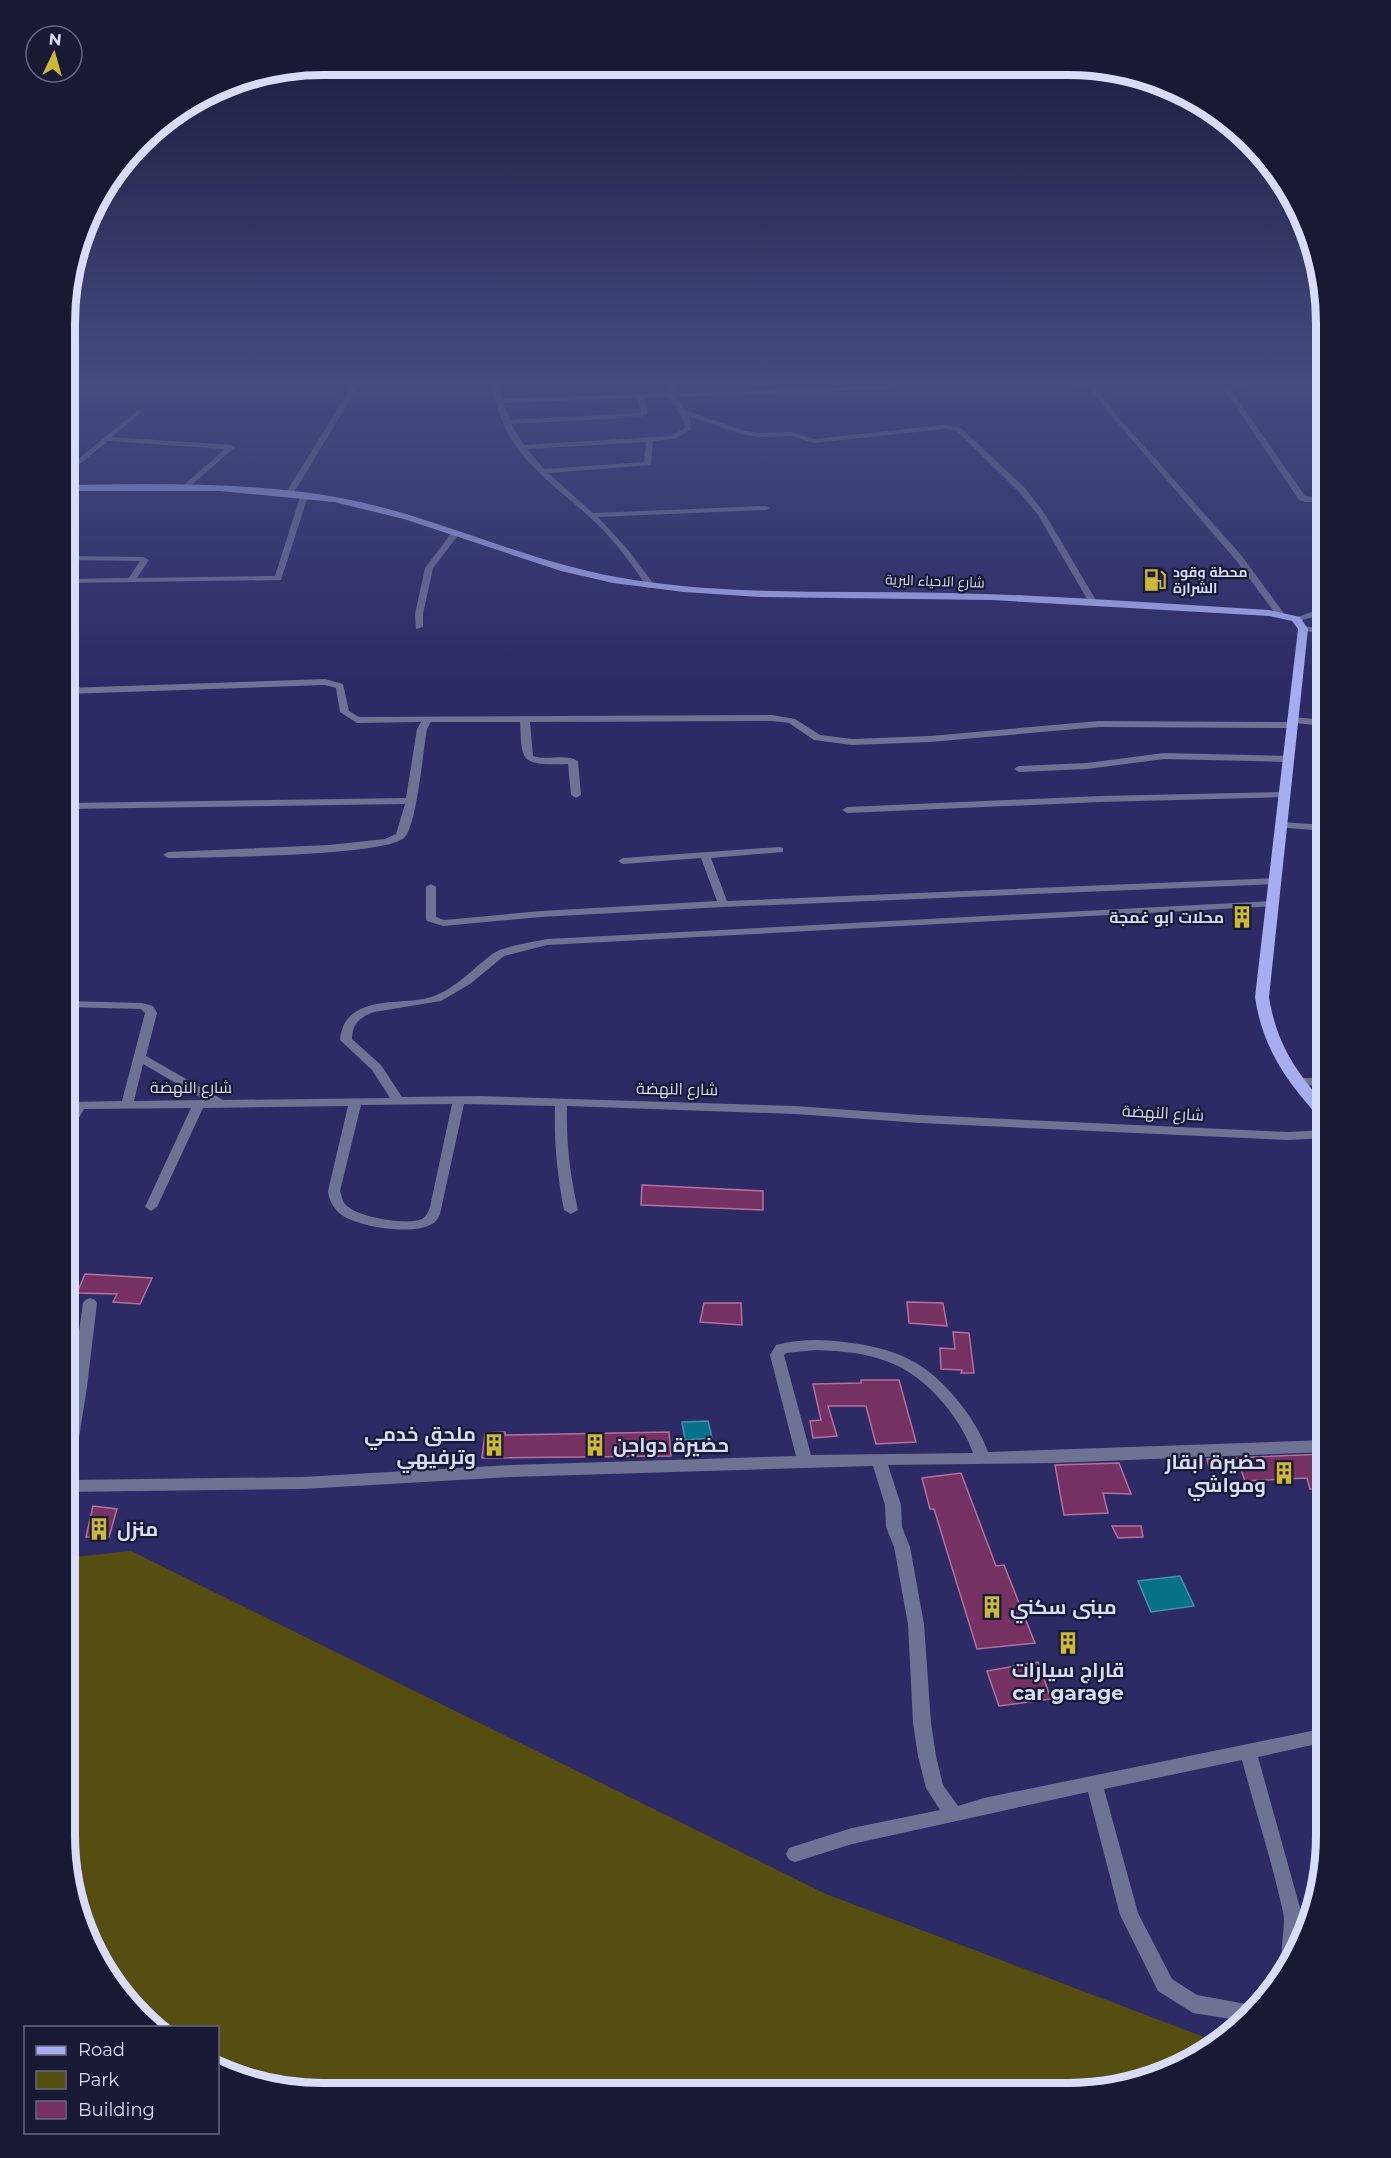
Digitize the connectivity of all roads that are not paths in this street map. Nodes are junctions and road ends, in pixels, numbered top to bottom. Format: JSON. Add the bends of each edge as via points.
{"nodes":[{"id":1,"x":194,"y":481,"type":"edge"},
{"id":2,"x":297,"y":481,"type":"edge"},
{"id":3,"x":550,"y":481,"type":"edge"},
{"id":4,"x":1010,"y":481,"type":"edge"},
{"id":5,"x":1171,"y":481,"type":"edge"},
{"id":6,"x":1290,"y":481,"type":"edge"},
{"id":7,"x":187,"y":487,"type":"junction"},
{"id":8,"x":75,"y":488,"type":"edge"},
{"id":9,"x":289,"y":494,"type":"junction"},
{"id":10,"x":303,"y":496,"type":"junction"},
{"id":11,"x":1316,"y":501,"type":"edge"},
{"id":12,"x":766,"y":508,"type":"dead end"},
{"id":13,"x":590,"y":515,"type":"junction"},
{"id":14,"x":456,"y":533,"type":"junction"},
{"id":15,"x":75,"y":558,"type":"edge"},
{"id":16,"x":75,"y":580,"type":"edge"},
{"id":17,"x":131,"y":580,"type":"junction"},
{"id":18,"x":651,"y":586,"type":"junction"},
{"id":19,"x":1093,"y":602,"type":"junction"},
{"id":20,"x":1316,"y":613,"type":"edge"},
{"id":21,"x":1280,"y":614,"type":"junction"},
{"id":22,"x":1296,"y":619,"type":"junction"},
{"id":23,"x":419,"y":627,"type":"dead end"},
{"id":24,"x":1303,"y":629,"type":"junction"},
{"id":25,"x":1316,"y":630,"type":"edge"},
{"id":26,"x":75,"y":691,"type":"edge"},
{"id":27,"x":427,"y":721,"type":"junction"},
{"id":28,"x":525,"y":721,"type":"junction"},
{"id":29,"x":1292,"y":723,"type":"junction"},
{"id":30,"x":1316,"y":723,"type":"edge"},
{"id":31,"x":1288,"y":759,"type":"junction"},
{"id":32,"x":1019,"y":769,"type":"dead end"},
{"id":33,"x":576,"y":795,"type":"dead end"},
{"id":34,"x":1283,"y":795,"type":"junction"},
{"id":35,"x":411,"y":801,"type":"junction"},
{"id":36,"x":75,"y":806,"type":"edge"},
{"id":37,"x":847,"y":810,"type":"dead end"},
{"id":38,"x":1280,"y":825,"type":"junction"},
{"id":39,"x":1316,"y":827,"type":"edge"},
{"id":40,"x":779,"y":850,"type":"dead end"},
{"id":41,"x":168,"y":855,"type":"dead end"},
{"id":42,"x":705,"y":855,"type":"junction"},
{"id":43,"x":623,"y":861,"type":"dead end"},
{"id":44,"x":1275,"y":881,"type":"junction"},
{"id":45,"x":431,"y":887,"type":"dead end"},
{"id":46,"x":723,"y":904,"type":"junction"},
{"id":47,"x":1273,"y":904,"type":"junction"},
{"id":48,"x":75,"y":1004,"type":"edge"},
{"id":49,"x":140,"y":1057,"type":"junction"},
{"id":50,"x":1297,"y":1082,"type":"junction"},
{"id":51,"x":1316,"y":1082,"type":"edge"},
{"id":52,"x":459,"y":1101,"type":"junction"},
{"id":53,"x":398,"y":1102,"type":"junction"},
{"id":54,"x":561,"y":1102,"type":"junction"},
{"id":55,"x":355,"y":1103,"type":"junction"},
{"id":56,"x":1316,"y":1103,"type":"edge"},
{"id":57,"x":127,"y":1104,"type":"junction"},
{"id":58,"x":199,"y":1104,"type":"junction"},
{"id":59,"x":220,"y":1104,"type":"junction"},
{"id":60,"x":75,"y":1106,"type":"edge"},
{"id":61,"x":80,"y":1106,"type":"junction"},
{"id":62,"x":75,"y":1115,"type":"edge"},
{"id":63,"x":1316,"y":1135,"type":"edge"},
{"id":64,"x":151,"y":1207,"type":"dead end"},
{"id":65,"x":571,"y":1210,"type":"dead end"},
{"id":66,"x":90,"y":1303,"type":"dead end"},
{"id":67,"x":75,"y":1417,"type":"edge"},
{"id":68,"x":1316,"y":1446,"type":"edge"},
{"id":69,"x":983,"y":1459,"type":"junction"},
{"id":70,"x":805,"y":1461,"type":"junction"},
{"id":71,"x":879,"y":1461,"type":"junction"},
{"id":72,"x":75,"y":1486,"type":"edge"},
{"id":73,"x":1316,"y":1737,"type":"edge"},
{"id":74,"x":1248,"y":1751,"type":"junction"},
{"id":75,"x":1094,"y":1784,"type":"junction"},
{"id":76,"x":954,"y":1815,"type":"junction"},
{"id":77,"x":795,"y":1854,"type":"dead end"},
{"id":78,"x":1290,"y":1944,"type":"edge"},
{"id":79,"x":1241,"y":2012,"type":"edge"}],
"edges":[{"from":1,"to":7,"type":"street"},
{"from":2,"to":9,"type":"street"},
{"from":3,"to":13,"type":"street"},
{"from":4,"to":19,"type":"street","via":[[1041,514]]},
{"from":5,"to":21,"type":"street","via":[[1238,556]]},
{"from":6,"to":11,"type":"street","via":[[1302,498]]},
{"from":7,"to":8,"type":"main road","name":"شارع الاحياء البرية"},
{"from":7,"to":9,"type":"main road","name":"شارع الاحياء البرية"},
{"from":9,"to":10,"type":"main road","name":"شارع الاحياء البرية"},
{"from":10,"to":14,"type":"main road","name":"شارع الاحياء البرية","via":[[366,506]]},
{"from":10,"to":17,"type":"street","via":[[278,578]]},
{"from":12,"to":13,"type":"street"},
{"from":13,"to":18,"type":"street","via":[[627,552]]},
{"from":14,"to":18,"type":"main road","name":"شارع الاحياء البرية","via":[[565,570]]},
{"from":14,"to":23,"type":"street","via":[[429,568]]},
{"from":15,"to":17,"type":"street","via":[[143,558]]},
{"from":16,"to":17,"type":"street"},
{"from":18,"to":19,"type":"main road","name":"شارع الاحياء البرية"},
{"from":19,"to":21,"type":"main road","name":"شارع الاحياء البرية"},
{"from":20,"to":22,"type":"street"},
{"from":21,"to":22,"type":"main road","name":"شارع الاحياء البرية"},
{"from":22,"to":24,"type":"main road"},
{"from":24,"to":25,"type":"street"},
{"from":24,"to":29,"type":"main road"},
{"from":26,"to":27,"type":"street","via":[[326,682],[342,689],[345,712],[351,718]]},
{"from":27,"to":28,"type":"street"},
{"from":27,"to":35,"type":"street","via":[[419,743]]},
{"from":28,"to":29,"type":"street","via":[[772,718],[792,721],[817,738],[852,742],[1100,724]]},
{"from":28,"to":33,"type":"street","via":[[530,758],[573,761]]},
{"from":29,"to":30,"type":"street"},
{"from":29,"to":31,"type":"main road"},
{"from":31,"to":32,"type":"street","via":[[1164,756],[1088,766]]},
{"from":31,"to":34,"type":"main road"},
{"from":34,"to":37,"type":"street"},
{"from":34,"to":38,"type":"main road"},
{"from":35,"to":36,"type":"street"},
{"from":35,"to":41,"type":"street","via":[[401,835],[388,842],[321,849]]},
{"from":38,"to":39,"type":"street"},
{"from":38,"to":44,"type":"main road"},
{"from":40,"to":42,"type":"street"},
{"from":42,"to":43,"type":"street"},
{"from":42,"to":46,"type":"street"},
{"from":44,"to":46,"type":"street"},
{"from":44,"to":47,"type":"main road"},
{"from":45,"to":46,"type":"street","via":[[432,919],[443,923]]},
{"from":47,"to":50,"type":"main road","via":[[1264,1012],[1271,1041]]},
{"from":47,"to":53,"type":"street","via":[[536,945],[500,954],[466,982],[437,999],[372,1009],[350,1022],[346,1040],[370,1057]]},
{"from":48,"to":49,"type":"street","via":[[150,1008]]},
{"from":49,"to":57,"type":"street"},
{"from":49,"to":59,"type":"street"},
{"from":50,"to":51,"type":"street"},
{"from":50,"to":56,"type":"main road"},
{"from":52,"to":53,"type":"street","name":"شارع النهضة"},
{"from":52,"to":54,"type":"street","name":"شارع النهضة"},
{"from":52,"to":55,"type":"street","via":[[436,1207],[424,1224],[364,1219],[346,1213],[336,1202],[334,1191]]},
{"from":53,"to":55,"type":"street","name":"شارع النهضة"},
{"from":54,"to":63,"type":"street","name":"شارع النهضة"},
{"from":54,"to":65,"type":"street","via":[[564,1179]]},
{"from":55,"to":59,"type":"street","name":"شارع النهضة"},
{"from":57,"to":58,"type":"street","name":"شارع النهضة"},
{"from":57,"to":61,"type":"street","name":"شارع النهضة"},
{"from":58,"to":59,"type":"street","name":"شارع النهضة"},
{"from":58,"to":64,"type":"street"},
{"from":60,"to":61,"type":"street","name":"شارع النهضة"},
{"from":61,"to":62,"type":"street"},
{"from":66,"to":67,"type":"street"},
{"from":68,"to":69,"type":"street"},
{"from":69,"to":70,"type":"street","via":[[974,1434],[929,1377],[918,1369],[844,1346],[791,1346],[781,1348],[777,1355]]},
{"from":69,"to":71,"type":"street"},
{"from":70,"to":71,"type":"street"},
{"from":70,"to":72,"type":"street","via":[[303,1483]]},
{"from":71,"to":76,"type":"street","via":[[893,1505],[894,1527],[902,1547],[916,1624],[927,1756],[935,1788]]},
{"from":73,"to":74,"type":"street"},
{"from":74,"to":75,"type":"street"},
{"from":74,"to":78,"type":"street","via":[[1293,1915]]},
{"from":75,"to":76,"type":"street"},
{"from":75,"to":79,"type":"street","via":[[1129,1915],[1165,1984],[1193,2004]]},
{"from":76,"to":77,"type":"street","via":[[852,1836]]}]}
